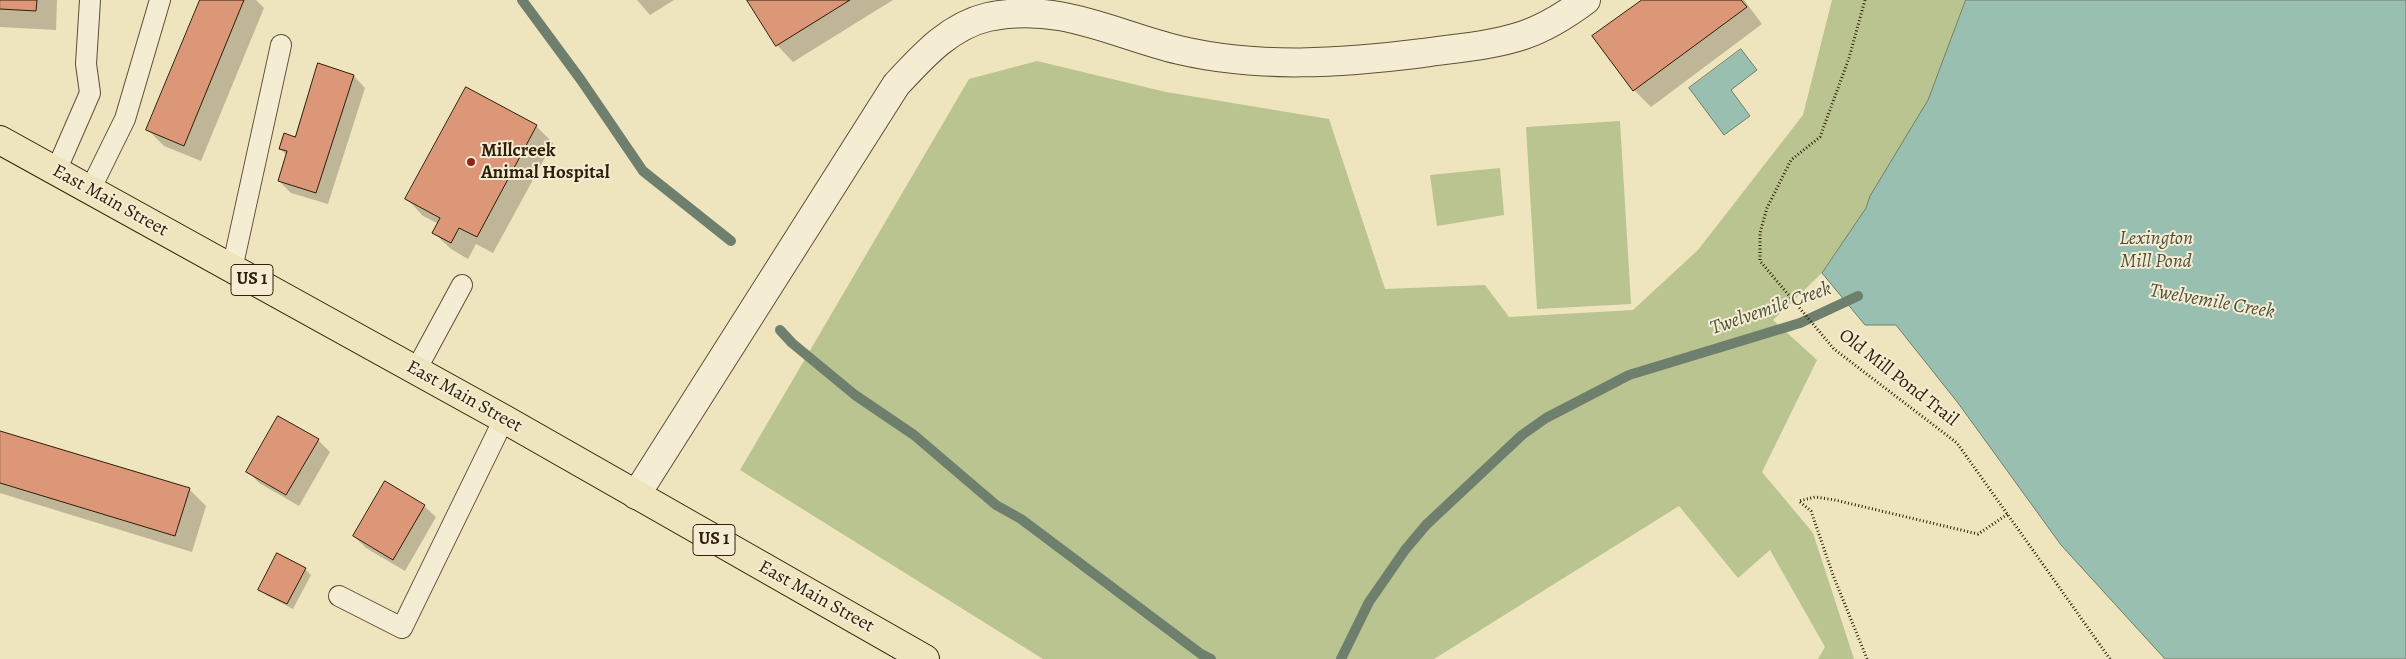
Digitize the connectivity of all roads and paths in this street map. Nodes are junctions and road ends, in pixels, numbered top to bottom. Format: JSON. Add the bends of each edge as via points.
{"nodes":[{"id":1,"x":90,"y":0,"type":"edge"},
{"id":2,"x":160,"y":0,"type":"edge"},
{"id":3,"x":1586,"y":0,"type":"edge"},
{"id":4,"x":1865,"y":0,"type":"edge"},
{"id":5,"x":281,"y":45,"type":"dead end"},
{"id":6,"x":0,"y":140,"type":"edge"},
{"id":7,"x":56,"y":171,"type":"junction"},
{"id":8,"x":90,"y":190,"type":"junction"},
{"id":9,"x":232,"y":269,"type":"junction"},
{"id":10,"x":462,"y":285,"type":"dead end"},
{"id":11,"x":416,"y":370,"type":"junction"},
{"id":12,"x":504,"y":419,"type":"junction"},
{"id":13,"x":636,"y":495,"type":"junction"},
{"id":14,"x":2008,"y":514,"type":"junction"},
{"id":15,"x":339,"y":596,"type":"dead end"},
{"id":16,"x":925,"y":659,"type":"edge"},
{"id":17,"x":1867,"y":659,"type":"edge"},
{"id":18,"x":2110,"y":659,"type":"edge"}],
"edges":[{"from":1,"to":7,"type":"lane","via":[[86,64],[90,93]]},
{"from":2,"to":8,"type":"lane","via":[[125,119]]},
{"from":3,"to":13,"type":"street","via":[[1562,18],[1487,45],[1351,62],[1309,63],[1214,57],[1178,50],[1067,16],[1028,13],[988,18],[953,32],[926,53],[896,85]]},
{"from":4,"to":14,"type":"path","name":"Old Mill Pond Trail","via":[[1849,58],[1820,137],[1791,160],[1767,208],[1760,232],[1760,261],[1834,349],[1957,443]]},
{"from":5,"to":9,"type":"lane"},
{"from":6,"to":7,"type":"main road","name":"East Main Street","number":"US 1"},
{"from":7,"to":8,"type":"main road","name":"East Main Street","number":"US 1"},
{"from":8,"to":9,"type":"main road","name":"East Main Street","number":"US 1"},
{"from":9,"to":11,"type":"main road","name":"East Main Street","number":"US 1"},
{"from":10,"to":11,"type":"lane"},
{"from":11,"to":12,"type":"main road","name":"East Main Street","number":"US 1"},
{"from":12,"to":13,"type":"main road","name":"East Main Street","number":"US 1"},
{"from":12,"to":15,"type":"lane","via":[[402,628]]},
{"from":13,"to":16,"type":"main road","name":"East Main Street","number":"US 1"},
{"from":14,"to":17,"type":"path","via":[[1978,534],[1835,500],[1815,497],[1799,501],[1811,511]]},
{"from":14,"to":18,"type":"path","name":"Old Mill Pond Trail"}]}
